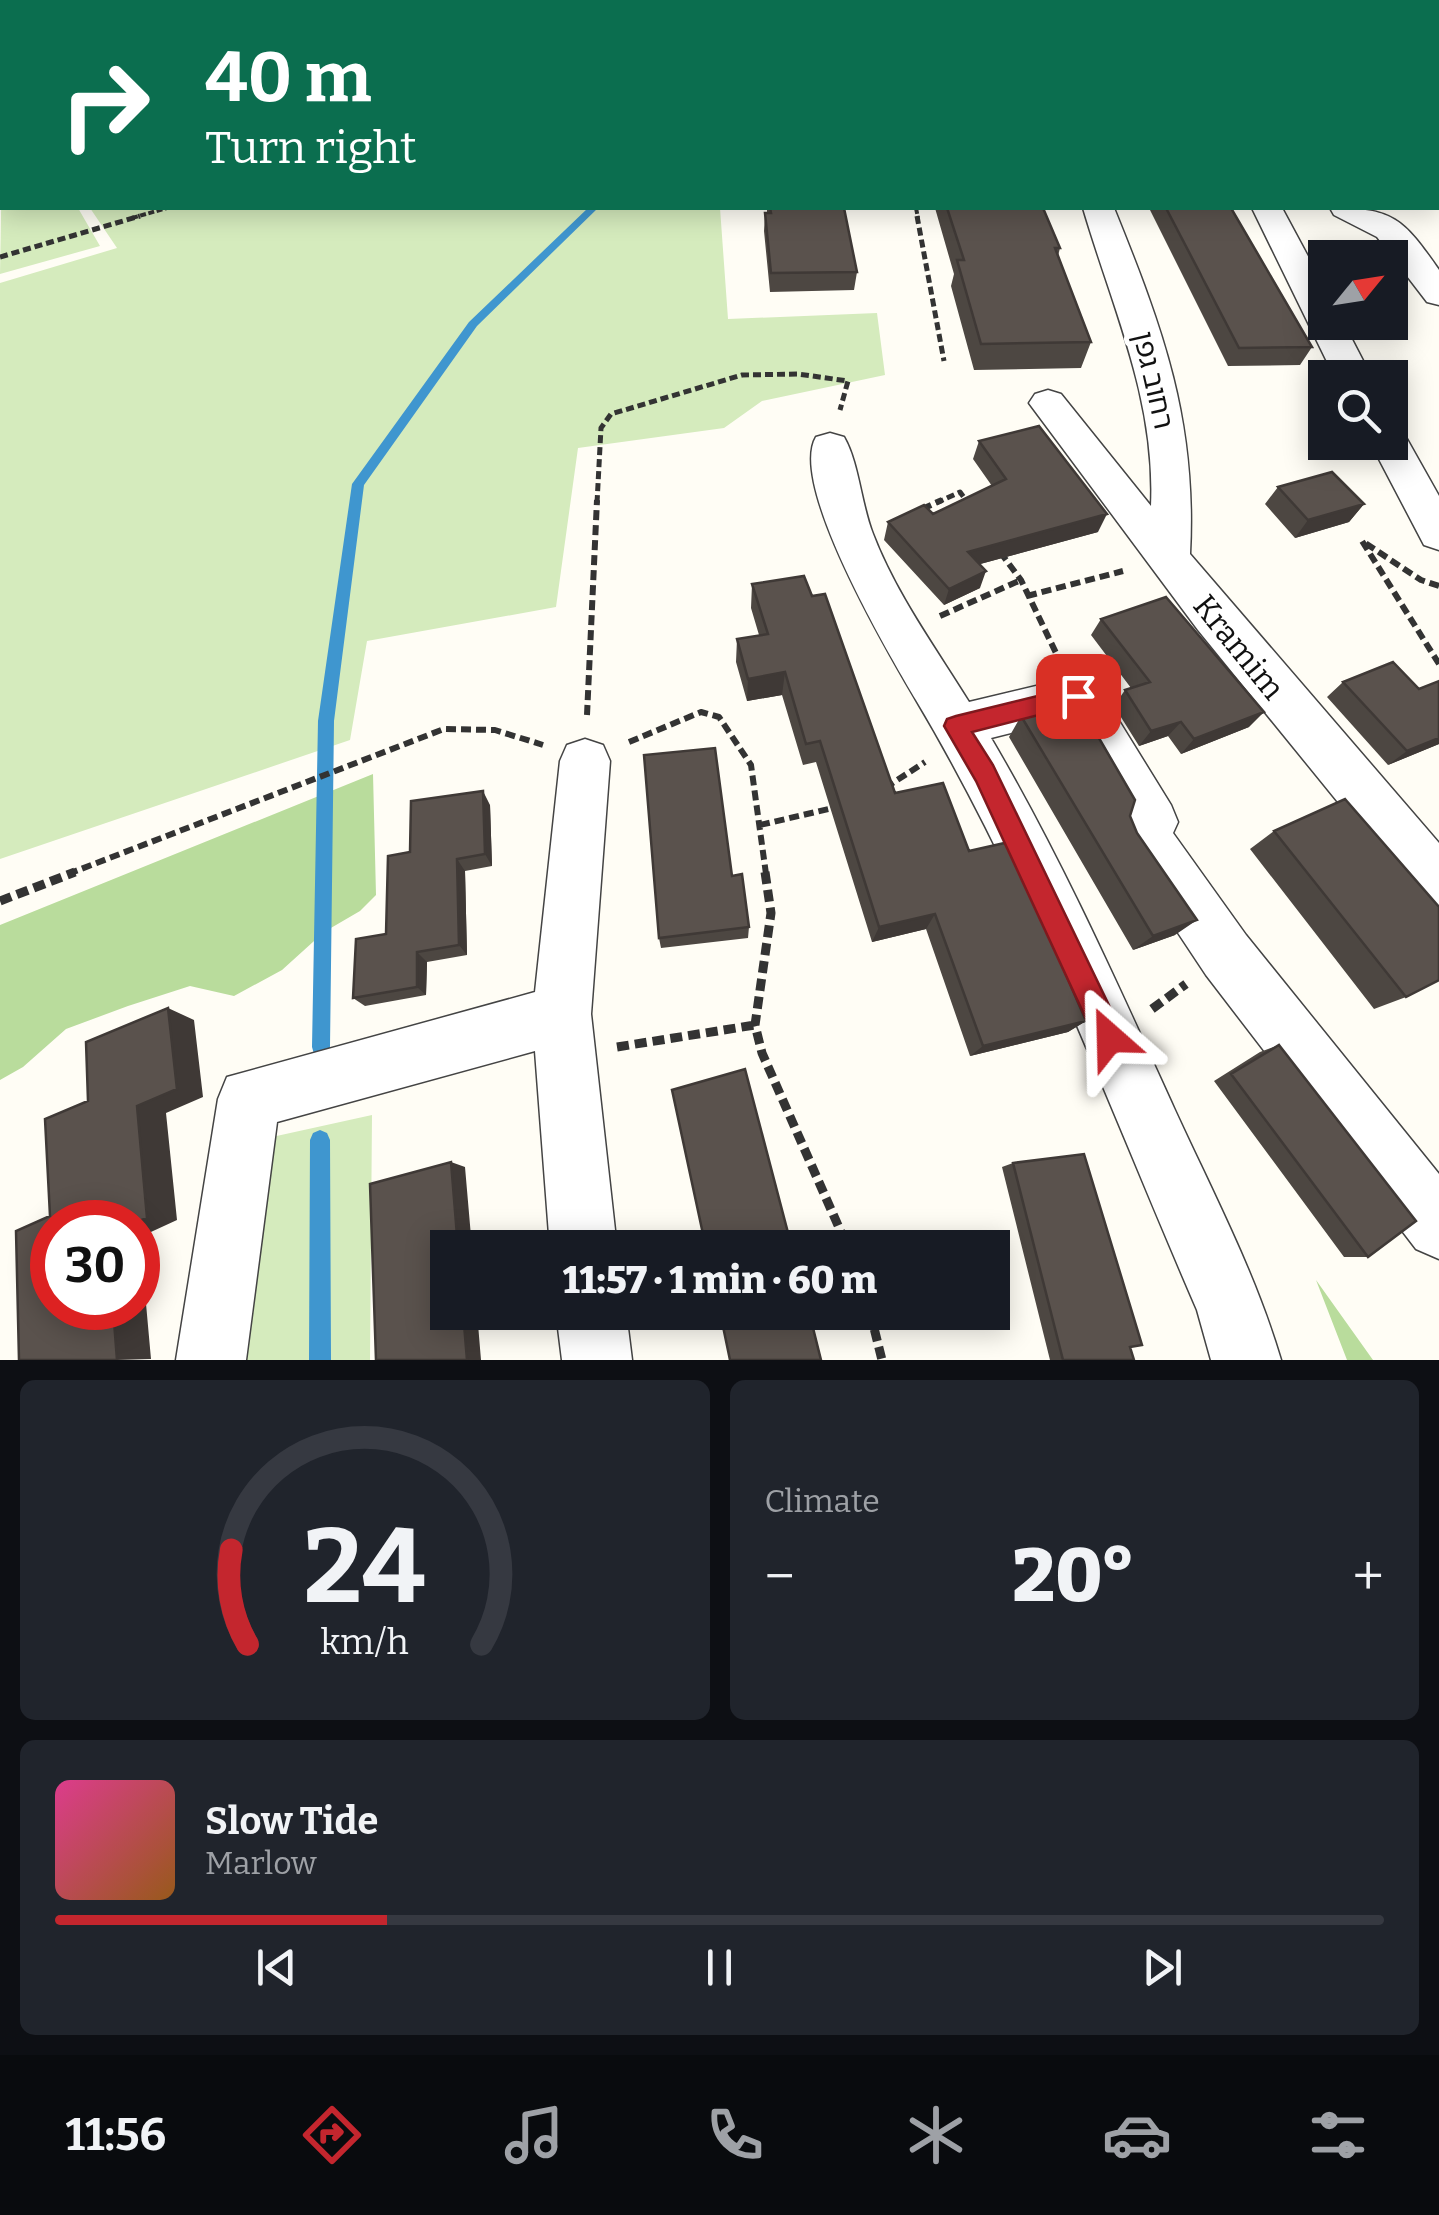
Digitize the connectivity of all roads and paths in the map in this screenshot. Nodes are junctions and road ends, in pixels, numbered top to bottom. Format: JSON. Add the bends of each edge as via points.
{"nodes":[{"id":1,"x":160,"y":210,"type":"edge"},
{"id":2,"x":916,"y":210,"type":"edge"},
{"id":3,"x":1099,"y":210,"type":"edge"},
{"id":4,"x":1269,"y":210,"type":"edge"},
{"id":5,"x":1351,"y":210,"type":"edge"},
{"id":6,"x":0,"y":257,"type":"edge"},
{"id":7,"x":1439,"y":295,"type":"edge"},
{"id":8,"x":1344,"y":360,"type":"edge"},
{"id":9,"x":944,"y":361,"type":"dead end"},
{"id":10,"x":1048,"y":403,"type":"dead end"},
{"id":11,"x":830,"y":446,"type":"joint"},
{"id":12,"x":1399,"y":460,"type":"edge"},
{"id":13,"x":971,"y":508,"type":"edge"},
{"id":14,"x":1439,"y":534,"type":"edge"},
{"id":15,"x":854,"y":540,"type":"junction"},
{"id":16,"x":992,"y":540,"type":"edge"},
{"id":17,"x":1168,"y":559,"type":"junction"},
{"id":18,"x":1021,"y":580,"type":"junction"},
{"id":19,"x":1439,"y":586,"type":"edge"},
{"id":20,"x":1027,"y":596,"type":"junction"},
{"id":21,"x":902,"y":632,"type":"junction"},
{"id":22,"x":1439,"y":664,"type":"edge"},
{"id":23,"x":1078,"y":696,"type":"junction"},
{"id":24,"x":962,"y":736,"type":"junction"},
{"id":25,"x":585,"y":761,"type":"junction"},
{"id":26,"x":880,"y":791,"type":"edge"},
{"id":27,"x":848,"y":804,"type":"edge"},
{"id":28,"x":760,"y":825,"type":"junction"},
{"id":29,"x":1439,"y":884,"type":"edge"},
{"id":30,"x":0,"y":902,"type":"edge"},
{"id":31,"x":1226,"y":955,"type":"junction"},
{"id":32,"x":754,"y":1025,"type":"junction"},
{"id":33,"x":564,"y":1034,"type":"junction"},
{"id":34,"x":1110,"y":1038,"type":"junction"},
{"id":35,"x":1439,"y":1226,"type":"edge"},
{"id":36,"x":582,"y":1230,"type":"edge"},
{"id":37,"x":840,"y":1230,"type":"edge"},
{"id":38,"x":593,"y":1330,"type":"edge"},
{"id":39,"x":874,"y":1330,"type":"edge"},
{"id":40,"x":211,"y":1360,"type":"edge"},
{"id":41,"x":596,"y":1360,"type":"edge"},
{"id":42,"x":882,"y":1360,"type":"edge"},
{"id":43,"x":1246,"y":1360,"type":"edge"}],
"edges":[{"from":1,"to":6,"type":"path"},
{"from":2,"to":9,"type":"path"},
{"from":3,"to":17,"type":"street","name":"רחוב גפן","via":[[1156,372],[1167,426]]},
{"from":4,"to":8,"type":"street"},
{"from":5,"to":7,"type":"street","via":[[1392,232]]},
{"from":10,"to":17,"type":"street","name":"Kramim"},
{"from":11,"to":15,"type":"street","via":[[834,485]]},
{"from":11,"to":25,"type":"path","via":[[848,382],[798,374],[742,376],[610,414],[601,428]]},
{"from":12,"to":14,"type":"street"},
{"from":13,"to":15,"type":"path","via":[[960,492]]},
{"from":15,"to":21,"type":"street"},
{"from":16,"to":18,"type":"path"},
{"from":17,"to":20,"type":"path"},
{"from":17,"to":29,"type":"street","name":"Kramim"},
{"from":18,"to":20,"type":"path"},
{"from":18,"to":21,"type":"path"},
{"from":19,"to":22,"type":"path","via":[[1362,541]]},
{"from":20,"to":23,"type":"path"},
{"from":21,"to":24,"type":"street"},
{"from":23,"to":24,"type":"street"},
{"from":23,"to":31,"type":"street","via":[[1152,822],[1142,833]]},
{"from":24,"to":26,"type":"path"},
{"from":24,"to":34,"type":"street"},
{"from":25,"to":28,"type":"path","via":[[701,712],[719,717],[751,765]]},
{"from":25,"to":30,"type":"path","via":[[500,729],[444,729]]},
{"from":25,"to":33,"type":"street"},
{"from":27,"to":28,"type":"path"},
{"from":28,"to":32,"type":"path","via":[[771,913]]},
{"from":31,"to":34,"type":"path"},
{"from":31,"to":35,"type":"street"},
{"from":32,"to":33,"type":"path"},
{"from":32,"to":37,"type":"path"},
{"from":33,"to":36,"type":"street"},
{"from":33,"to":40,"type":"street","via":[[249,1099]]},
{"from":34,"to":43,"type":"street","via":[[1230,1307]]},
{"from":38,"to":41,"type":"street"},
{"from":39,"to":42,"type":"path"}]}
